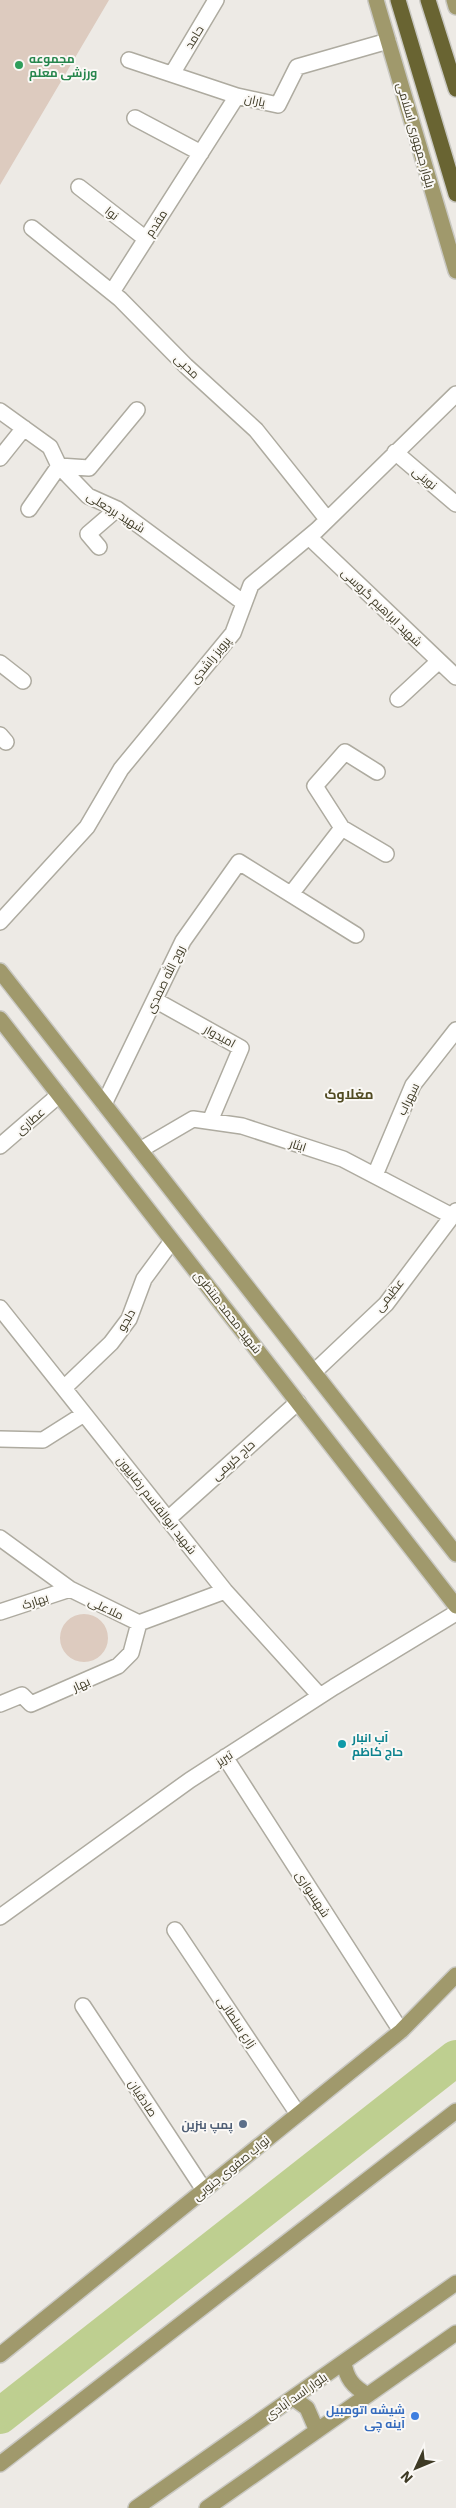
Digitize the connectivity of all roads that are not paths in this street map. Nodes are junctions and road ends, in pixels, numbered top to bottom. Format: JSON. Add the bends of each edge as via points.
{"nodes":[{"id":1,"x":216,"y":0,"type":"edge"},
{"id":2,"x":376,"y":0,"type":"edge"},
{"id":3,"x":398,"y":0,"type":"edge"},
{"id":4,"x":428,"y":0,"type":"edge"},
{"id":5,"x":454,"y":0,"type":"edge"},
{"id":6,"x":456,"y":7,"type":"edge"},
{"id":7,"x":388,"y":41,"type":"junction"},
{"id":8,"x":129,"y":60,"type":"dead end"},
{"id":9,"x":172,"y":74,"type":"junction"},
{"id":10,"x":456,"y":89,"type":"edge"},
{"id":11,"x":237,"y":96,"type":"junction"},
{"id":12,"x":134,"y":118,"type":"dead end"},
{"id":13,"x":200,"y":153,"type":"junction"},
{"id":14,"x":79,"y":187,"type":"dead end"},
{"id":15,"x":456,"y":194,"type":"edge"},
{"id":16,"x":32,"y":228,"type":"dead end"},
{"id":17,"x":146,"y":239,"type":"junction"},
{"id":18,"x":456,"y":271,"type":"edge"},
{"id":19,"x":112,"y":292,"type":"junction"},
{"id":20,"x":456,"y":394,"type":"edge"},
{"id":21,"x":137,"y":410,"type":"dead end"},
{"id":22,"x":0,"y":411,"type":"edge"},
{"id":23,"x":24,"y":428,"type":"junction"},
{"id":24,"x":395,"y":452,"type":"junction"},
{"id":25,"x":0,"y":458,"type":"edge"},
{"id":26,"x":59,"y":466,"type":"junction"},
{"id":27,"x":456,"y":504,"type":"edge"},
{"id":28,"x":29,"y":509,"type":"dead end"},
{"id":29,"x":116,"y":509,"type":"junction"},
{"id":30,"x":327,"y":520,"type":"junction"},
{"id":31,"x":309,"y":537,"type":"junction"},
{"id":32,"x":99,"y":547,"type":"dead end"},
{"id":33,"x":244,"y":603,"type":"junction"},
{"id":34,"x":439,"y":660,"type":"junction"},
{"id":35,"x":0,"y":662,"type":"edge"},
{"id":36,"x":456,"y":677,"type":"edge"},
{"id":37,"x":23,"y":681,"type":"dead end"},
{"id":38,"x":398,"y":699,"type":"dead end"},
{"id":39,"x":377,"y":772,"type":"dead end"},
{"id":40,"x":342,"y":828,"type":"junction"},
{"id":41,"x":386,"y":854,"type":"dead end"},
{"id":42,"x":291,"y":894,"type":"junction"},
{"id":43,"x":0,"y":922,"type":"edge"},
{"id":44,"x":356,"y":935,"type":"dead end"},
{"id":45,"x":0,"y":972,"type":"edge"},
{"id":46,"x":155,"y":1000,"type":"junction"},
{"id":47,"x":0,"y":1019,"type":"edge"},
{"id":48,"x":456,"y":1030,"type":"edge"},
{"id":49,"x":59,"y":1095,"type":"junction"},
{"id":50,"x":104,"y":1104,"type":"junction"},
{"id":51,"x":210,"y":1122,"type":"junction"},
{"id":52,"x":0,"y":1146,"type":"edge"},
{"id":53,"x":140,"y":1150,"type":"junction"},
{"id":54,"x":375,"y":1176,"type":"junction"},
{"id":55,"x":454,"y":1213,"type":"edge"},
{"id":56,"x":172,"y":1241,"type":"junction"},
{"id":57,"x":0,"y":1308,"type":"edge"},
{"id":58,"x":314,"y":1372,"type":"junction"},
{"id":59,"x":64,"y":1388,"type":"junction"},
{"id":60,"x":298,"y":1402,"type":"junction"},
{"id":61,"x":84,"y":1414,"type":"junction"},
{"id":62,"x":0,"y":1439,"type":"edge"},
{"id":63,"x":168,"y":1519,"type":"junction"},
{"id":64,"x":0,"y":1538,"type":"edge"},
{"id":65,"x":456,"y":1554,"type":"edge"},
{"id":66,"x":70,"y":1589,"type":"junction"},
{"id":67,"x":225,"y":1591,"type":"junction"},
{"id":68,"x":456,"y":1606,"type":"edge"},
{"id":69,"x":0,"y":1612,"type":"edge"},
{"id":70,"x":456,"y":1613,"type":"edge"},
{"id":71,"x":139,"y":1622,"type":"junction"},
{"id":72,"x":320,"y":1696,"type":"junction"},
{"id":73,"x":0,"y":1704,"type":"edge"},
{"id":74,"x":225,"y":1757,"type":"junction"},
{"id":75,"x":0,"y":1917,"type":"edge"},
{"id":76,"x":175,"y":1930,"type":"dead end"},
{"id":77,"x":456,"y":1975,"type":"edge"},
{"id":78,"x":83,"y":2006,"type":"dead end"},
{"id":79,"x":401,"y":2031,"type":"junction"},
{"id":80,"x":456,"y":2111,"type":"edge"},
{"id":81,"x":298,"y":2114,"type":"junction"},
{"id":82,"x":204,"y":2190,"type":"junction"},
{"id":83,"x":456,"y":2283,"type":"edge"},
{"id":84,"x":456,"y":2333,"type":"edge"},
{"id":85,"x":0,"y":2355,"type":"edge"},
{"id":86,"x":344,"y":2362,"type":"junction"},
{"id":87,"x":368,"y":2395,"type":"junction"},
{"id":88,"x":293,"y":2398,"type":"junction"},
{"id":89,"x":316,"y":2431,"type":"junction"},
{"id":90,"x":0,"y":2464,"type":"edge"},
{"id":91,"x":136,"y":2508,"type":"edge"},
{"id":92,"x":207,"y":2508,"type":"edge"}],
"edges":[{"from":1,"to":9,"type":"street","name":"حامد"},
{"from":2,"to":7,"type":"main road","name":"بلوار جمهوری اسلامی"},
{"from":3,"to":15,"type":"highway"},
{"from":4,"to":10,"type":"highway"},
{"from":5,"to":6,"type":"main road"},
{"from":7,"to":11,"type":"street","name":"یاران","via":[[297,67],[278,105]]},
{"from":7,"to":18,"type":"main road","name":"بلوار جمهوری اسلامی"},
{"from":8,"to":9,"type":"street","name":"یاران"},
{"from":9,"to":11,"type":"street","name":"یاران"},
{"from":11,"to":13,"type":"street","name":"مقدم"},
{"from":12,"to":13,"type":"street"},
{"from":13,"to":17,"type":"street","name":"مقدم"},
{"from":14,"to":17,"type":"street","name":"نوا"},
{"from":16,"to":19,"type":"street","name":"محبی"},
{"from":17,"to":19,"type":"street","name":"مقدم"},
{"from":19,"to":30,"type":"street","name":"محبی","via":[[256,430]]},
{"from":20,"to":24,"type":"street","name":"پرویز راشدی"},
{"from":21,"to":26,"type":"street","via":[[89,468]]},
{"from":22,"to":23,"type":"street","name":"شهید برجعلی"},
{"from":23,"to":25,"type":"street"},
{"from":23,"to":26,"type":"street","name":"شهید برجعلی","via":[[50,447]]},
{"from":24,"to":27,"type":"street","name":"نوینی"},
{"from":24,"to":30,"type":"street","name":"پرویز راشدی"},
{"from":26,"to":28,"type":"street"},
{"from":26,"to":29,"type":"street","name":"شهید برجعلی","via":[[88,496]]},
{"from":29,"to":32,"type":"street","via":[[88,534]]},
{"from":29,"to":33,"type":"street","name":"شهید برجعلی"},
{"from":30,"to":31,"type":"street","name":"پرویز راشدی"},
{"from":31,"to":33,"type":"street","name":"پرویز راشدی","via":[[251,585]]},
{"from":31,"to":34,"type":"street","name":"شهید ابراهیم گروسی"},
{"from":33,"to":43,"type":"street","name":"پرویز راشدی","via":[[233,633],[121,770],[87,827]]},
{"from":34,"to":36,"type":"street","name":"شهید ابراهیم گروسی"},
{"from":34,"to":38,"type":"street"},
{"from":35,"to":37,"type":"street"},
{"from":39,"to":40,"type":"street","via":[[346,752],[315,786]]},
{"from":40,"to":41,"type":"street"},
{"from":40,"to":42,"type":"street"},
{"from":42,"to":44,"type":"street"},
{"from":42,"to":46,"type":"street","name":"روح الله صمدی","via":[[239,862],[183,942]]},
{"from":45,"to":50,"type":"main road"},
{"from":46,"to":50,"type":"street","name":"روح الله صمدی"},
{"from":46,"to":51,"type":"street","name":"امیدوار","via":[[241,1048]]},
{"from":47,"to":49,"type":"main road","name":"شهید محمد منتظری"},
{"from":48,"to":54,"type":"street","name":"سهراب","via":[[413,1085]]},
{"from":49,"to":52,"type":"street","name":"عطاری"},
{"from":49,"to":56,"type":"main road","name":"شهید محمد منتظری"},
{"from":50,"to":53,"type":"main road"},
{"from":51,"to":53,"type":"street","name":"ایثار","via":[[193,1119]]},
{"from":51,"to":54,"type":"street","name":"ایثار","via":[[242,1126],[343,1159]]},
{"from":53,"to":58,"type":"main road"},
{"from":54,"to":55,"type":"street","name":"ایثار"},
{"from":55,"to":58,"type":"street","name":"عظیمی","via":[[386,1304]]},
{"from":56,"to":59,"type":"street","name":"دلجو","via":[[144,1279],[129,1319],[111,1343]]},
{"from":56,"to":60,"type":"main road","name":"شهید محمد منتظری"},
{"from":57,"to":59,"type":"street","name":"شهید ابوالقاسم رضاییون"},
{"from":58,"to":65,"type":"main road"},
{"from":59,"to":61,"type":"street","name":"شهید ابوالقاسم رضاییون"},
{"from":60,"to":63,"type":"street","name":"حاج کریمی"},
{"from":60,"to":68,"type":"main road","name":"شهید محمد منتظری"},
{"from":61,"to":62,"type":"street","via":[[43,1440]]},
{"from":61,"to":63,"type":"street","name":"شهید ابوالقاسم رضاییون"},
{"from":63,"to":67,"type":"street","name":"شهید ابوالقاسم رضاییون"},
{"from":64,"to":66,"type":"street","name":"ملاعلی"},
{"from":66,"to":69,"type":"street","name":"بهارک"},
{"from":66,"to":71,"type":"street","name":"ملاعلی"},
{"from":67,"to":71,"type":"street","name":"ملاعلی"},
{"from":67,"to":72,"type":"street","name":"شهید ابوالقاسم رضاییون"},
{"from":70,"to":72,"type":"street","name":"تبریز"},
{"from":71,"to":73,"type":"street","name":"بهار","via":[[131,1653],[118,1666],[31,1704],[22,1695]]},
{"from":72,"to":74,"type":"street","name":"تبریز"},
{"from":74,"to":75,"type":"street","name":"تبریز"},
{"from":74,"to":79,"type":"street","name":"شهسواری"},
{"from":76,"to":81,"type":"street","name":"زارع سلطانی"},
{"from":77,"to":79,"type":"main road","name":"نواب صفوی جنوبی"},
{"from":78,"to":82,"type":"street","name":"صادقیان"},
{"from":79,"to":81,"type":"main road","name":"نواب صفوی جنوبی"},
{"from":80,"to":90,"type":"main road"},
{"from":81,"to":82,"type":"main road","name":"نواب صفوی جنوبی"},
{"from":82,"to":85,"type":"main road","name":"نواب صفوی جنوبی"},
{"from":83,"to":86,"type":"main road","name":"بلوار اسد آبادی"},
{"from":84,"to":87,"type":"main road"},
{"from":86,"to":87,"type":"main road","via":[[348,2378]]},
{"from":86,"to":88,"type":"main road","name":"بلوار اسد آبادی"},
{"from":87,"to":89,"type":"main road"},
{"from":88,"to":89,"type":"main road","via":[[312,2415]]},
{"from":88,"to":91,"type":"main road","name":"بلوار اسد آبادی"},
{"from":89,"to":92,"type":"main road"}]}
